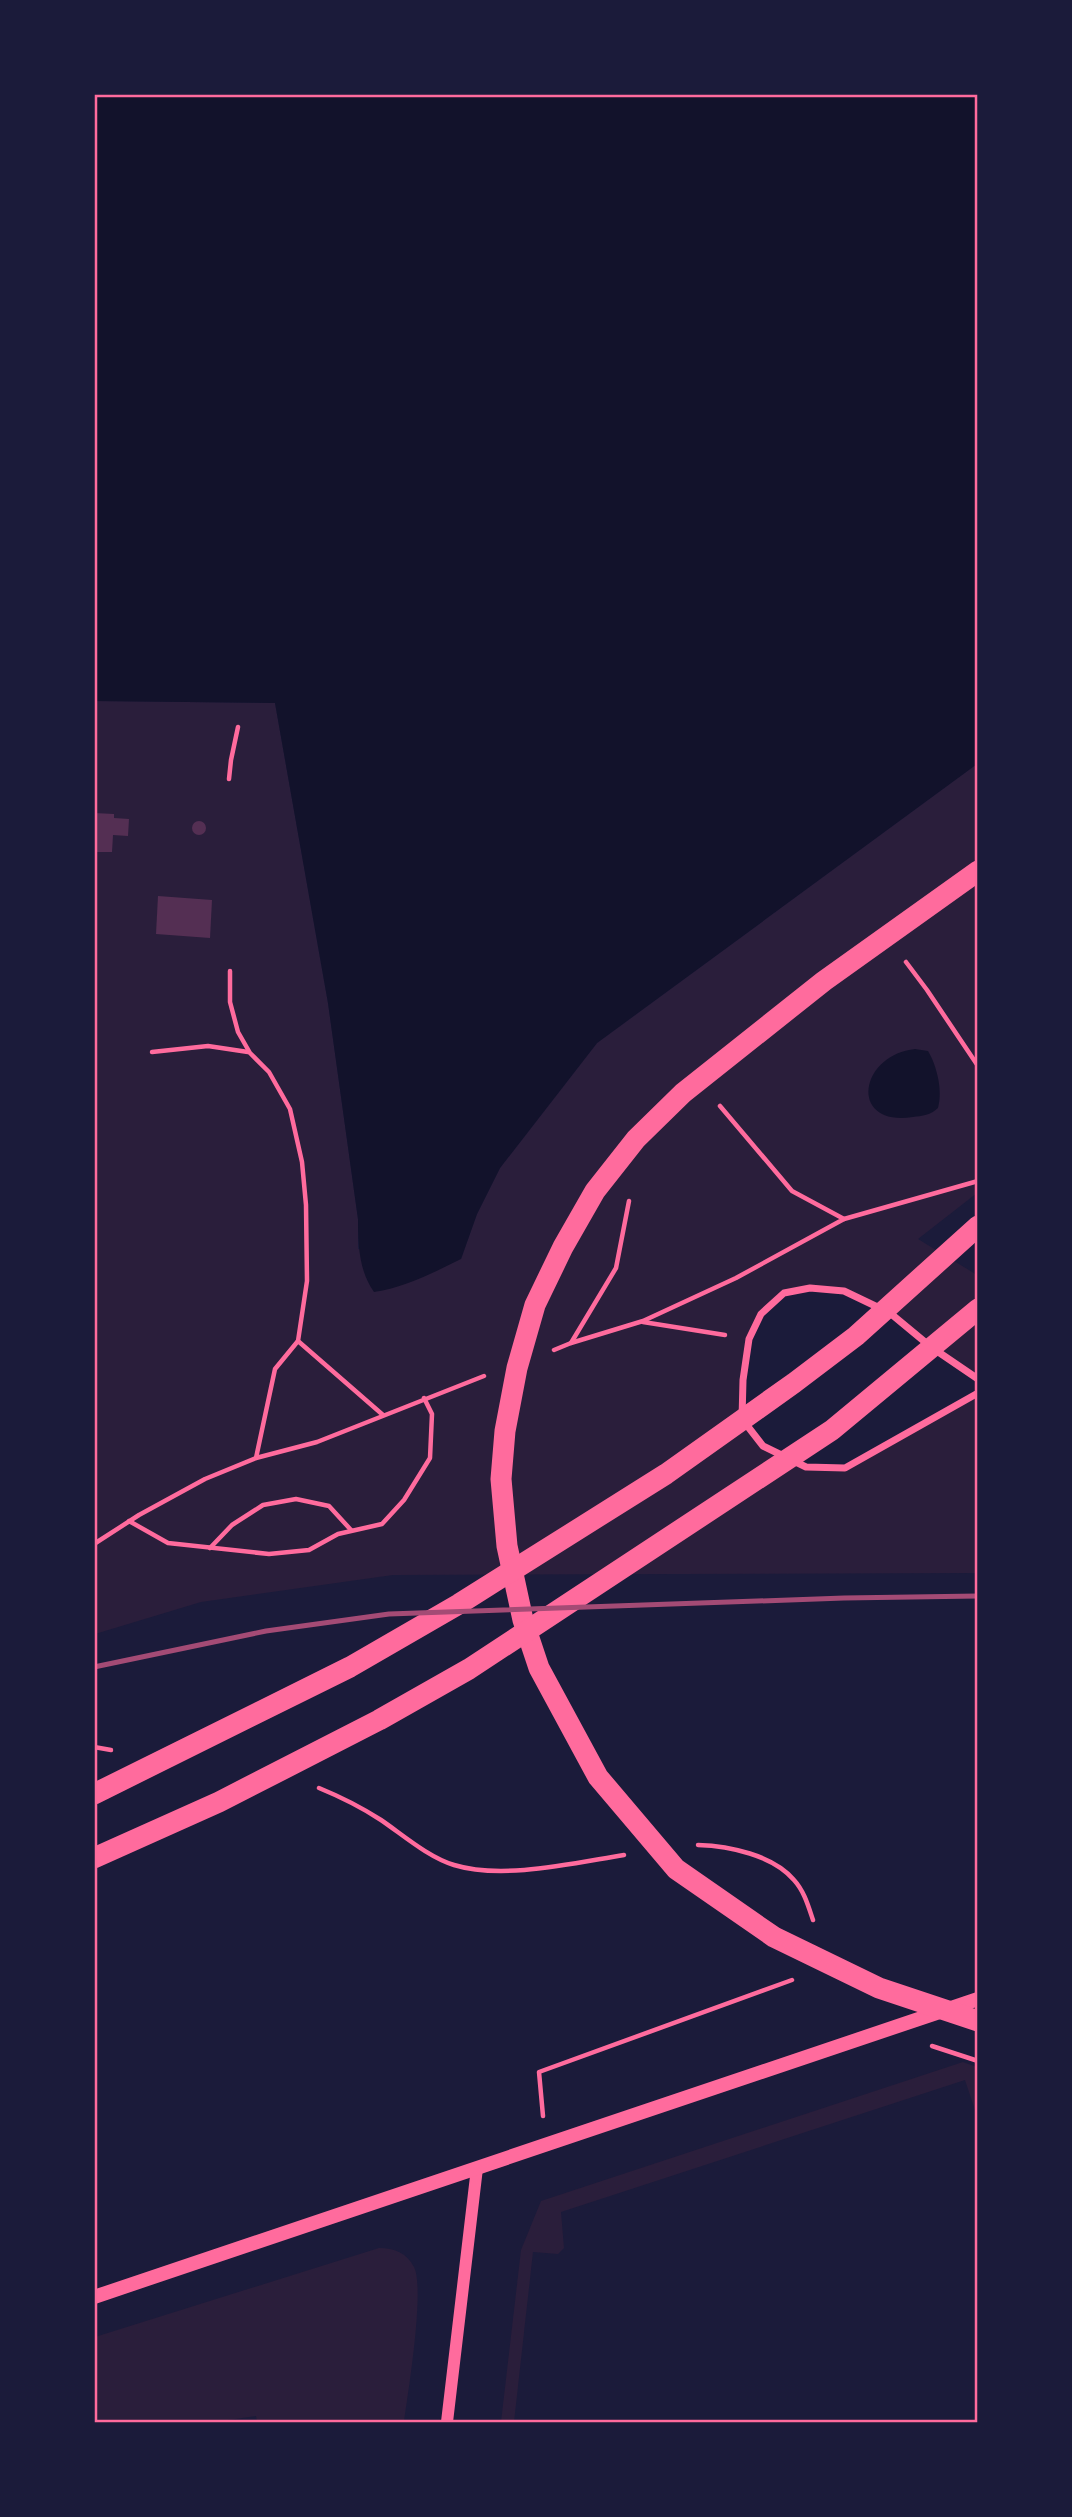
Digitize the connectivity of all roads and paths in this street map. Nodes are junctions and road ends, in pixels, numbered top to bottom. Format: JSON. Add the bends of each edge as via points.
{"nodes":[{"id":1,"x":238,"y":727,"type":"dead end"},
{"id":2,"x":229,"y":779,"type":"dead end"},
{"id":3,"x":978,"y":871,"type":"edge"},
{"id":4,"x":901,"y":956,"type":"dead end"},
{"id":5,"x":230,"y":971,"type":"dead end"},
{"id":6,"x":152,"y":1052,"type":"dead end"},
{"id":7,"x":249,"y":1052,"type":"junction"},
{"id":8,"x":978,"y":1066,"type":"edge"},
{"id":9,"x":720,"y":1106,"type":"dead end"},
{"id":10,"x":978,"y":1181,"type":"edge"},
{"id":11,"x":844,"y":1219,"type":"junction"},
{"id":12,"x":978,"y":1226,"type":"edge"},
{"id":13,"x":978,"y":1309,"type":"edge"},
{"id":14,"x":642,"y":1321,"type":"junction"},
{"id":15,"x":749,"y":1339,"type":"junction"},
{"id":16,"x":298,"y":1341,"type":"junction"},
{"id":17,"x":570,"y":1343,"type":"dead end"},
{"id":18,"x":978,"y":1379,"type":"edge"},
{"id":19,"x":978,"y":1393,"type":"edge"},
{"id":20,"x":424,"y":1398,"type":"dead end"},
{"id":21,"x":383,"y":1415,"type":"dead end"},
{"id":22,"x":256,"y":1458,"type":"dead end"},
{"id":23,"x":129,"y":1521,"type":"dead end"},
{"id":24,"x":352,"y":1531,"type":"junction"},
{"id":25,"x":210,"y":1548,"type":"junction"},
{"id":26,"x":94,"y":1747,"type":"edge"},
{"id":27,"x":120,"y":1751,"type":"dead end"},
{"id":28,"x":308,"y":1784,"type":"dead end"},
{"id":29,"x":94,"y":1794,"type":"edge"},
{"id":30,"x":694,"y":1845,"type":"dead end"},
{"id":31,"x":632,"y":1853,"type":"dead end"},
{"id":32,"x":94,"y":1858,"type":"edge"},
{"id":33,"x":814,"y":1924,"type":"dead end"},
{"id":34,"x":798,"y":1978,"type":"dead end"},
{"id":35,"x":978,"y":1999,"type":"edge"},
{"id":36,"x":978,"y":2021,"type":"edge"},
{"id":37,"x":546,"y":2144,"type":"junction"},
{"id":38,"x":477,"y":2168,"type":"junction"},
{"id":39,"x":94,"y":2297,"type":"edge"},
{"id":40,"x":447,"y":2423,"type":"edge"}],
"edges":[{"from":1,"to":2,"type":"path"},
{"from":3,"to":36,"type":"highway","via":[[824,981],[683,1093],[636,1139],[595,1191],[535,1305],[517,1368],[501,1479],[509,1558],[539,1668],[598,1777],[677,1869],[774,1937],[879,1988]]},
{"from":4,"to":8,"type":"path"},
{"from":5,"to":7,"type":"path","via":[[233,1018]]},
{"from":6,"to":7,"type":"path","via":[[208,1046]]},
{"from":7,"to":16,"type":"path","via":[[269,1072],[290,1109],[302,1162],[307,1282]]},
{"from":9,"to":11,"type":"path","via":[[792,1191]]},
{"from":10,"to":11,"type":"path"},
{"from":11,"to":14,"type":"path","via":[[736,1278]]},
{"from":12,"to":29,"type":"highway","via":[[856,1336],[666,1474],[350,1667]]},
{"from":13,"to":32,"type":"highway","via":[[832,1430],[469,1669],[219,1802]]},
{"from":14,"to":15,"type":"path"},
{"from":14,"to":17,"type":"path"},
{"from":15,"to":18,"type":"street","via":[[761,1314],[784,1293],[810,1288],[844,1291],[890,1313]]},
{"from":15,"to":19,"type":"street","via":[[742,1419],[763,1446],[806,1467],[845,1468]]},
{"from":16,"to":21,"type":"path"},
{"from":16,"to":22,"type":"path","via":[[275,1369]]},
{"from":20,"to":24,"type":"path","via":[[432,1414],[430,1458],[404,1500],[382,1524]]},
{"from":23,"to":25,"type":"path","via":[[168,1543]]},
{"from":24,"to":25,"type":"path","via":[[309,1550],[269,1554]]},
{"from":24,"to":25,"type":"path","via":[[329,1506],[296,1499],[263,1505],[232,1525]]},
{"from":26,"to":27,"type":"path"},
{"from":28,"to":31,"type":"path","via":[[356,1804],[452,1865],[479,1870],[554,1868]]},
{"from":30,"to":33,"type":"path","via":[[718,1846],[772,1864],[794,1879],[807,1899]]},
{"from":34,"to":37,"type":"path","via":[[540,2072]]},
{"from":35,"to":37,"type":"main road"},
{"from":37,"to":38,"type":"main road"},
{"from":38,"to":39,"type":"main road"},
{"from":38,"to":40,"type":"street"}]}
